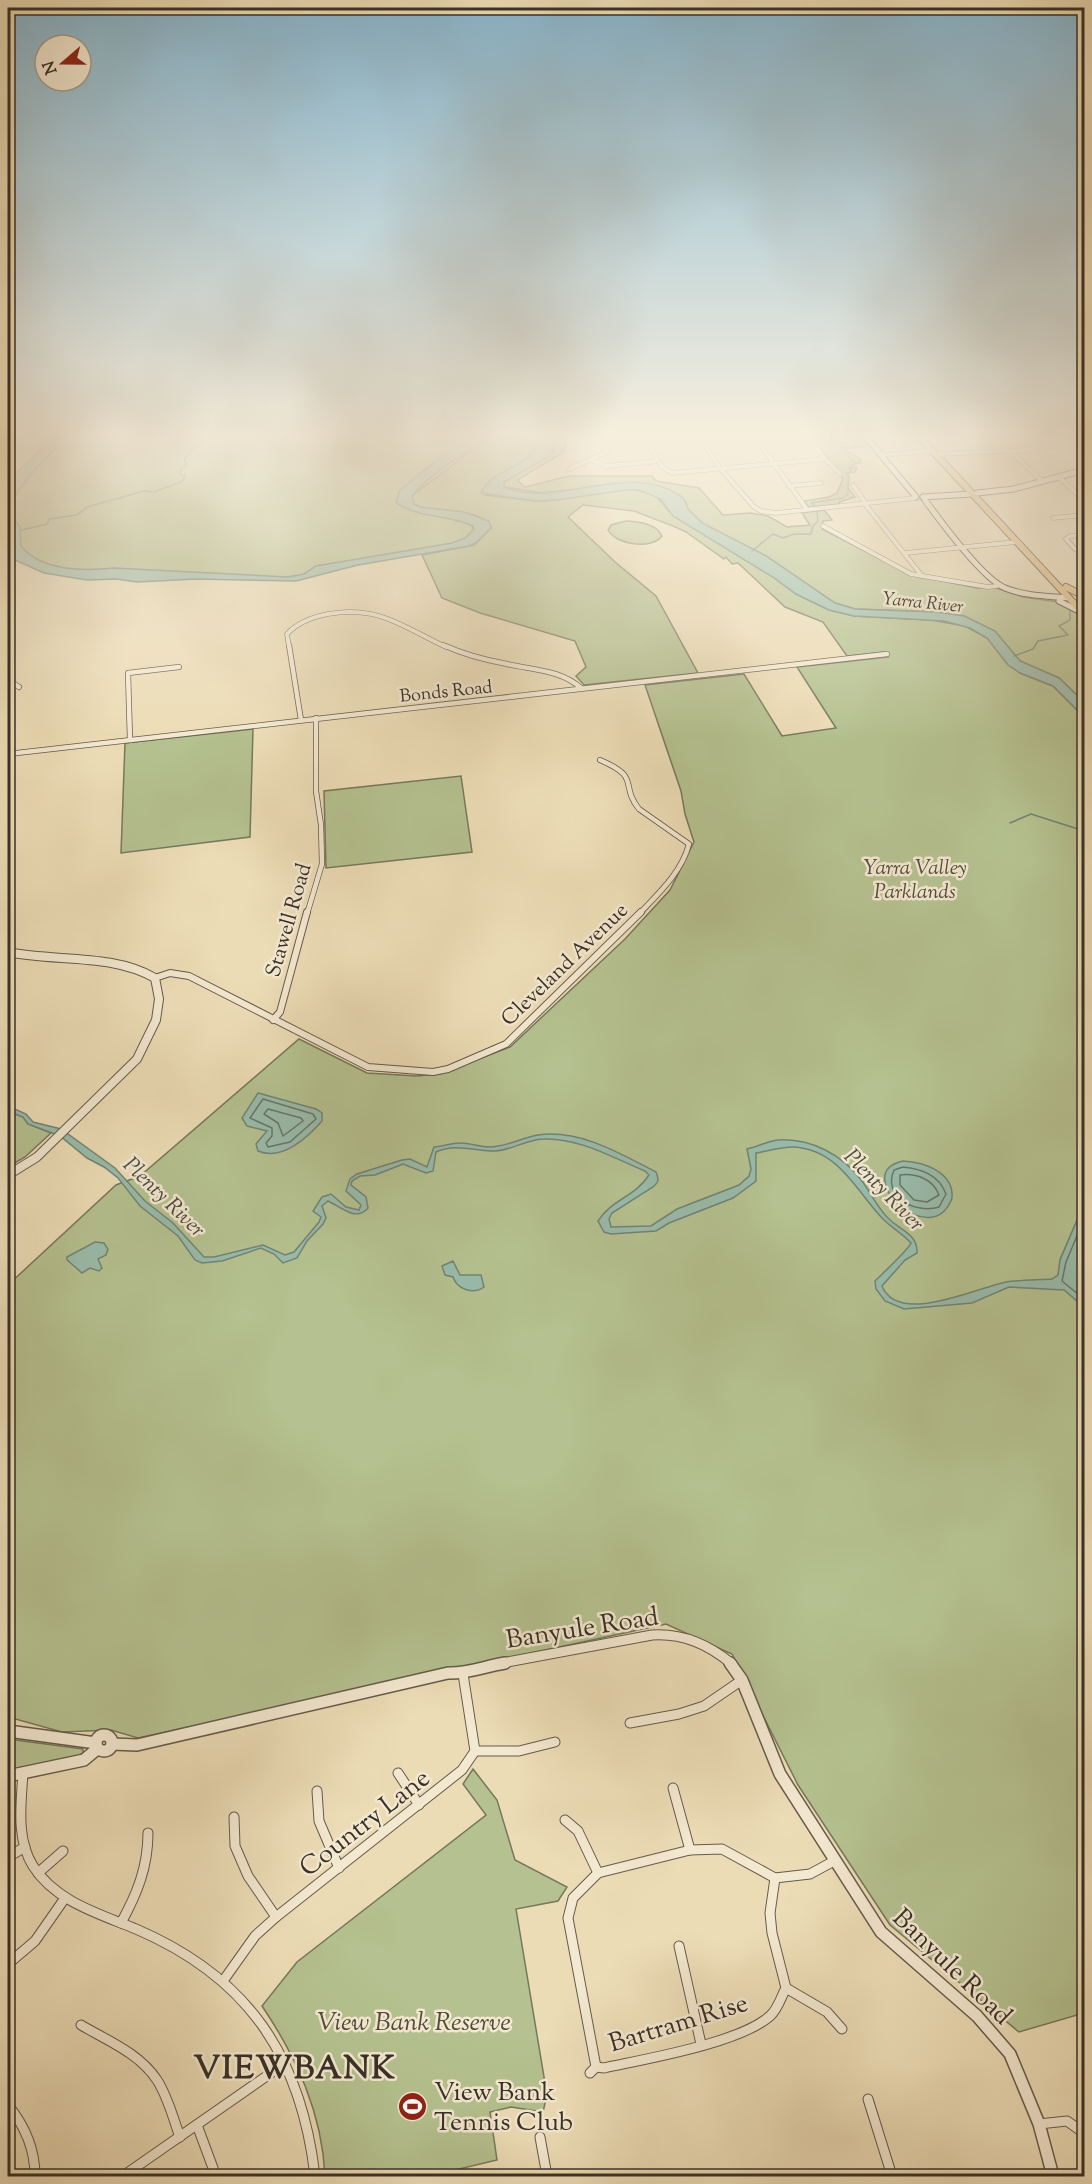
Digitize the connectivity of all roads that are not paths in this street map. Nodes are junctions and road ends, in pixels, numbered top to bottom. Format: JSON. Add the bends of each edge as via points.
{"nodes":[{"id":1,"x":837,"y":534,"type":"edge"},
{"id":2,"x":890,"y":534,"type":"edge"},
{"id":3,"x":950,"y":534,"type":"edge"},
{"id":4,"x":1009,"y":534,"type":"edge"},
{"id":5,"x":1013,"y":534,"type":"edge"},
{"id":6,"x":1084,"y":535,"type":"edge"},
{"id":7,"x":1016,"y":542,"type":"junction"},
{"id":8,"x":962,"y":547,"type":"junction"},
{"id":9,"x":906,"y":553,"type":"junction"},
{"id":10,"x":1084,"y":554,"type":"edge"},
{"id":11,"x":922,"y":576,"type":"junction"},
{"id":12,"x":997,"y":585,"type":"junction"},
{"id":13,"x":1059,"y":601,"type":"junction"},
{"id":14,"x":1080,"y":603,"type":"edge"},
{"id":15,"x":12,"y":630,"type":"dead end"},
{"id":16,"x":8,"y":638,"type":"edge"},
{"id":17,"x":887,"y":654,"type":"dead end"},
{"id":18,"x":179,"y":667,"type":"dead end"},
{"id":19,"x":8,"y":680,"type":"edge"},
{"id":20,"x":19,"y":687,"type":"dead end"},
{"id":21,"x":582,"y":689,"type":"junction"},
{"id":22,"x":316,"y":718,"type":"junction"},
{"id":23,"x":301,"y":720,"type":"junction"},
{"id":24,"x":130,"y":740,"type":"junction"},
{"id":25,"x":8,"y":754,"type":"edge"},
{"id":26,"x":600,"y":760,"type":"dead end"},
{"id":27,"x":8,"y":952,"type":"edge"},
{"id":28,"x":155,"y":978,"type":"junction"},
{"id":29,"x":273,"y":1020,"type":"junction"},
{"id":30,"x":8,"y":1175,"type":"edge"},
{"id":31,"x":463,"y":1674,"type":"junction"},
{"id":32,"x":742,"y":1680,"type":"junction"},
{"id":33,"x":630,"y":1724,"type":"dead end"},
{"id":34,"x":8,"y":1731,"type":"edge"},
{"id":35,"x":555,"y":1743,"type":"dead end"},
{"id":36,"x":96,"y":1746,"type":"junction"},
{"id":37,"x":476,"y":1751,"type":"junction"},
{"id":38,"x":23,"y":1773,"type":"junction"},
{"id":39,"x":398,"y":1773,"type":"dead end"},
{"id":40,"x":8,"y":1776,"type":"edge"},
{"id":41,"x":673,"y":1788,"type":"dead end"},
{"id":42,"x":316,"y":1791,"type":"dead end"},
{"id":43,"x":419,"y":1805,"type":"junction"},
{"id":44,"x":234,"y":1817,"type":"dead end"},
{"id":45,"x":565,"y":1820,"type":"dead end"},
{"id":46,"x":148,"y":1833,"type":"dead end"},
{"id":47,"x":25,"y":1847,"type":"junction"},
{"id":48,"x":690,"y":1850,"type":"junction"},
{"id":49,"x":63,"y":1851,"type":"dead end"},
{"id":50,"x":8,"y":1857,"type":"edge"},
{"id":51,"x":834,"y":1861,"type":"junction"},
{"id":52,"x":339,"y":1868,"type":"junction"},
{"id":53,"x":38,"y":1873,"type":"junction"},
{"id":54,"x":598,"y":1873,"type":"junction"},
{"id":55,"x":774,"y":1878,"type":"junction"},
{"id":56,"x":65,"y":1898,"type":"junction"},
{"id":57,"x":276,"y":1917,"type":"junction"},
{"id":58,"x":121,"y":1923,"type":"junction"},
{"id":59,"x":679,"y":1946,"type":"dead end"},
{"id":60,"x":8,"y":1964,"type":"edge"},
{"id":61,"x":223,"y":1981,"type":"junction"},
{"id":62,"x":786,"y":1988,"type":"junction"},
{"id":63,"x":81,"y":2025,"type":"dead end"},
{"id":64,"x":842,"y":2030,"type":"dead end"},
{"id":65,"x":702,"y":2044,"type":"junction"},
{"id":66,"x":284,"y":2064,"type":"junction"},
{"id":67,"x":868,"y":2099,"type":"dead end"},
{"id":68,"x":8,"y":2105,"type":"edge"},
{"id":69,"x":1039,"y":2124,"type":"junction"},
{"id":70,"x":197,"y":2126,"type":"junction"},
{"id":71,"x":1084,"y":2133,"type":"edge"},
{"id":72,"x":180,"y":2137,"type":"junction"},
{"id":73,"x":540,"y":2137,"type":"dead end"},
{"id":74,"x":213,"y":2168,"type":"dead end"},
{"id":75,"x":35,"y":2176,"type":"edge"},
{"id":76,"x":123,"y":2176,"type":"edge"},
{"id":77,"x":315,"y":2176,"type":"edge"},
{"id":78,"x":547,"y":2176,"type":"edge"},
{"id":79,"x":892,"y":2176,"type":"edge"},
{"id":80,"x":1053,"y":2176,"type":"edge"}],
"edges":[{"from":1,"to":11,"type":"street","via":[[910,574]]},
{"from":2,"to":9,"type":"street"},
{"from":3,"to":8,"type":"main road"},
{"from":4,"to":7,"type":"main road"},
{"from":5,"to":14,"type":"main road"},
{"from":6,"to":10,"type":"street","via":[[1066,538]]},
{"from":7,"to":8,"type":"street"},
{"from":7,"to":14,"type":"main road"},
{"from":8,"to":9,"type":"street"},
{"from":8,"to":12,"type":"main road"},
{"from":9,"to":11,"type":"street"},
{"from":11,"to":12,"type":"street"},
{"from":12,"to":13,"type":"main road","via":[[1014,594]]},
{"from":12,"to":14,"type":"main road"},
{"from":13,"to":14,"type":"main road"},
{"from":13,"to":14,"type":"main road"},
{"from":15,"to":16,"type":"street"},
{"from":17,"to":21,"type":"street","name":"Bonds Road"},
{"from":18,"to":24,"type":"street","via":[[128,673]]},
{"from":19,"to":20,"type":"street"},
{"from":21,"to":22,"type":"street","name":"Bonds Road"},
{"from":21,"to":23,"type":"street","via":[[568,676],[446,647],[388,617],[340,612],[302,623],[287,634]]},
{"from":22,"to":23,"type":"street","name":"Bonds Road"},
{"from":22,"to":29,"type":"street","name":"Stawell Road","via":[[322,864],[280,1012]]},
{"from":23,"to":24,"type":"street","name":"Bonds Road"},
{"from":24,"to":25,"type":"street","name":"Bonds Road"},
{"from":26,"to":29,"type":"street","name":"Cleveland Avenue","via":[[623,773],[637,807],[684,838],[689,844],[687,852],[666,886],[506,1044],[433,1072],[377,1069]]},
{"from":27,"to":28,"type":"street","name":"Cleveland Avenue","via":[[39,959],[123,966]]},
{"from":28,"to":29,"type":"street","name":"Cleveland Avenue","via":[[170,973],[189,976]]},
{"from":28,"to":30,"type":"street","via":[[159,987],[157,1012],[137,1059],[38,1157]]},
{"from":31,"to":32,"type":"street","name":"Banyule Road","via":[[499,1663],[672,1634],[703,1642],[731,1663]]},
{"from":31,"to":36,"type":"street","name":"Banyule Road","via":[[448,1673],[137,1745],[112,1744],[107,1751],[101,1752]]},
{"from":31,"to":37,"type":"street"},
{"from":32,"to":33,"type":"street","via":[[704,1706]]},
{"from":32,"to":51,"type":"street","name":"Banyule Road","via":[[780,1774]]},
{"from":34,"to":36,"type":"street"},
{"from":35,"to":37,"type":"street","via":[[519,1751]]},
{"from":36,"to":38,"type":"street","via":[[84,1760]]},
{"from":37,"to":43,"type":"street","name":"Country Lane","via":[[462,1770]]},
{"from":38,"to":40,"type":"street"},
{"from":38,"to":47,"type":"street","via":[[21,1827]]},
{"from":39,"to":43,"type":"street"},
{"from":41,"to":48,"type":"street"},
{"from":42,"to":52,"type":"street","via":[[314,1805],[327,1846]]},
{"from":43,"to":52,"type":"street","name":"Country Lane"},
{"from":44,"to":57,"type":"street","via":[[235,1846],[248,1876]]},
{"from":45,"to":54,"type":"street","via":[[578,1831]]},
{"from":46,"to":58,"type":"street","via":[[145,1873]]},
{"from":47,"to":50,"type":"street"},
{"from":47,"to":53,"type":"street"},
{"from":48,"to":54,"type":"street"},
{"from":48,"to":55,"type":"street","via":[[722,1849]]},
{"from":49,"to":53,"type":"street"},
{"from":51,"to":55,"type":"street","via":[[810,1874]]},
{"from":51,"to":69,"type":"street","name":"Banyule Road","via":[[881,1932],[977,2016],[1010,2054]]},
{"from":52,"to":57,"type":"street","name":"Country Lane"},
{"from":53,"to":56,"type":"street"},
{"from":54,"to":65,"type":"street","name":"Bartram Rise","via":[[573,1898],[568,1918],[593,2070]]},
{"from":55,"to":62,"type":"street","via":[[772,1933]]},
{"from":56,"to":58,"type":"street"},
{"from":56,"to":60,"type":"street","via":[[35,1941]]},
{"from":57,"to":61,"type":"street","name":"Country Lane","via":[[255,1936]]},
{"from":58,"to":61,"type":"street","via":[[181,1950]]},
{"from":59,"to":65,"type":"street"},
{"from":61,"to":66,"type":"street","via":[[254,2015]]},
{"from":62,"to":64,"type":"street","via":[[827,2012]]},
{"from":62,"to":65,"type":"street","name":"Bartram Rise","via":[[771,2015],[755,2027]]},
{"from":63,"to":72,"type":"street","via":[[131,2053],[151,2071]]},
{"from":66,"to":70,"type":"street"},
{"from":66,"to":77,"type":"street","via":[[307,2124]]},
{"from":67,"to":79,"type":"street"},
{"from":68,"to":75,"type":"street","via":[[27,2134]]},
{"from":69,"to":71,"type":"street","via":[[1067,2121]]},
{"from":69,"to":80,"type":"street","name":"Banyule Road"},
{"from":70,"to":72,"type":"street"},
{"from":70,"to":74,"type":"street"},
{"from":72,"to":76,"type":"street"},
{"from":73,"to":78,"type":"street"}]}
